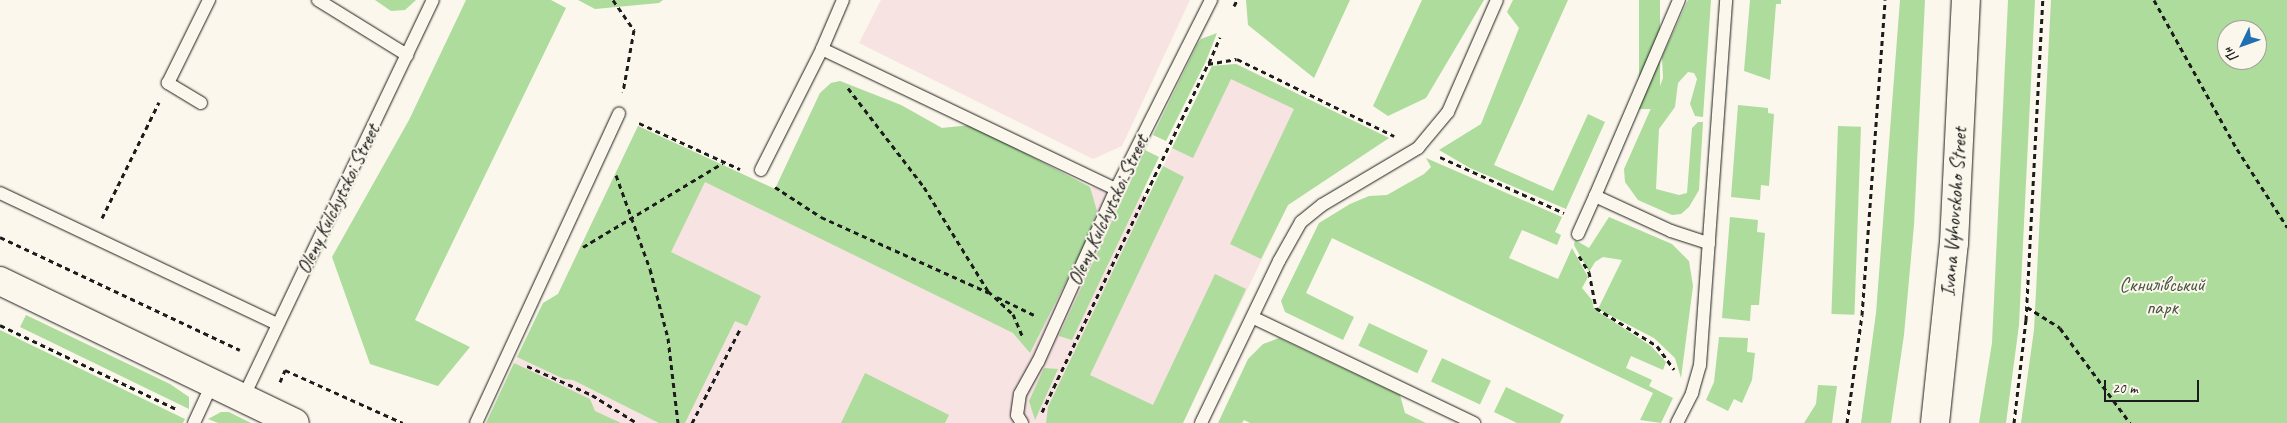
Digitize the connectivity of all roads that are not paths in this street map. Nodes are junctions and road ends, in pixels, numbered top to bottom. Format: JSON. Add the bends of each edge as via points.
{"nodes":[{"id":1,"x":209,"y":0,"type":"edge"},
{"id":2,"x":318,"y":0,"type":"edge"},
{"id":3,"x":433,"y":0,"type":"edge"},
{"id":4,"x":843,"y":0,"type":"edge"},
{"id":5,"x":1211,"y":0,"type":"edge"},
{"id":6,"x":1497,"y":0,"type":"edge"},
{"id":7,"x":1679,"y":0,"type":"edge"},
{"id":8,"x":1726,"y":0,"type":"edge"},
{"id":9,"x":1966,"y":0,"type":"edge"},
{"id":10,"x":822,"y":49,"type":"junction"},
{"id":11,"x":407,"y":55,"type":"junction"},
{"id":12,"x":201,"y":103,"type":"dead end"},
{"id":13,"x":619,"y":113,"type":"road end"},
{"id":14,"x":759,"y":174,"type":"road end"},
{"id":15,"x":1116,"y":189,"type":"junction"},
{"id":16,"x":0,"y":193,"type":"edge"},
{"id":17,"x":1595,"y":196,"type":"junction"},
{"id":18,"x":1578,"y":234,"type":"road end"},
{"id":19,"x":1709,"y":243,"type":"junction"},
{"id":20,"x":0,"y":281,"type":"edge"},
{"id":21,"x":1254,"y":318,"type":"junction"},
{"id":22,"x":277,"y":324,"type":"junction"},
{"id":23,"x":212,"y":384,"type":"junction"},
{"id":24,"x":243,"y":398,"type":"junction"},
{"id":25,"x":195,"y":421,"type":"edge"},
{"id":26,"x":295,"y":423,"type":"edge"},
{"id":27,"x":476,"y":423,"type":"edge"},
{"id":28,"x":1022,"y":423,"type":"edge"},
{"id":29,"x":1201,"y":423,"type":"edge"},
{"id":30,"x":1474,"y":423,"type":"edge"},
{"id":31,"x":1677,"y":423,"type":"edge"},
{"id":32,"x":1935,"y":423,"type":"edge"}],
"edges":[{"from":1,"to":12,"type":"lane","via":[[168,83]]},
{"from":2,"to":11,"type":"lane"},
{"from":3,"to":11,"type":"lane","name":"Oleny Kulchytskoi Street"},
{"from":4,"to":10,"type":"lane"},
{"from":5,"to":15,"type":"lane","name":"Oleny Kulchytskoi Street"},
{"from":6,"to":21,"type":"lane","via":[[1448,112],[1418,148],[1301,222],[1279,261]]},
{"from":7,"to":17,"type":"lane"},
{"from":8,"to":19,"type":"lane"},
{"from":9,"to":32,"type":"main road","name":"Ivana Vyhovskoho Street","via":[[1954,243]]},
{"from":10,"to":14,"type":"lane"},
{"from":10,"to":15,"type":"lane"},
{"from":11,"to":22,"type":"lane","name":"Oleny Kulchytskoi Street"},
{"from":13,"to":27,"type":"lane"},
{"from":15,"to":28,"type":"lane","name":"Oleny Kulchytskoi Street","via":[[1038,362],[1020,394],[1017,415]]},
{"from":16,"to":22,"type":"lane"},
{"from":17,"to":18,"type":"lane"},
{"from":17,"to":19,"type":"lane","via":[[1671,231]]},
{"from":19,"to":31,"type":"lane","via":[[1700,365],[1692,393]]},
{"from":20,"to":23,"type":"main road"},
{"from":21,"to":29,"type":"lane"},
{"from":21,"to":30,"type":"lane"},
{"from":22,"to":24,"type":"lane","name":"Oleny Kulchytskoi Street"},
{"from":23,"to":24,"type":"main road"},
{"from":23,"to":25,"type":"lane"},
{"from":24,"to":26,"type":"main road"}]}
